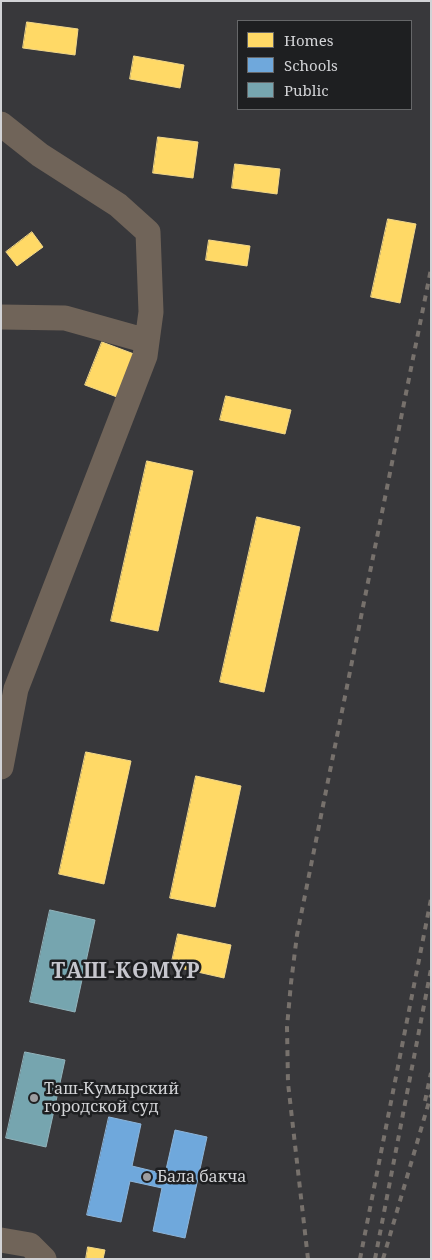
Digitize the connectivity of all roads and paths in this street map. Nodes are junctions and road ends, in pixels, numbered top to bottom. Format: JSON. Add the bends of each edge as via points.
{"nodes":[{"id":1,"x":1,"y":124,"type":"edge"},
{"id":2,"x":1,"y":317,"type":"edge"},
{"id":3,"x":147,"y":341,"type":"junction"},
{"id":4,"x":1,"y":767,"type":"edge"},
{"id":5,"x":1,"y":1240,"type":"edge"},
{"id":6,"x":44,"y":1259,"type":"edge"}],
"edges":[{"from":1,"to":3,"type":"street","via":[[40,155],[118,205],[148,232],[152,312]]},
{"from":2,"to":3,"type":"street","via":[[66,318]]},
{"from":3,"to":4,"type":"street","via":[[145,356],[16,689]]},
{"from":5,"to":6,"type":"street","via":[[30,1245]]}]}
